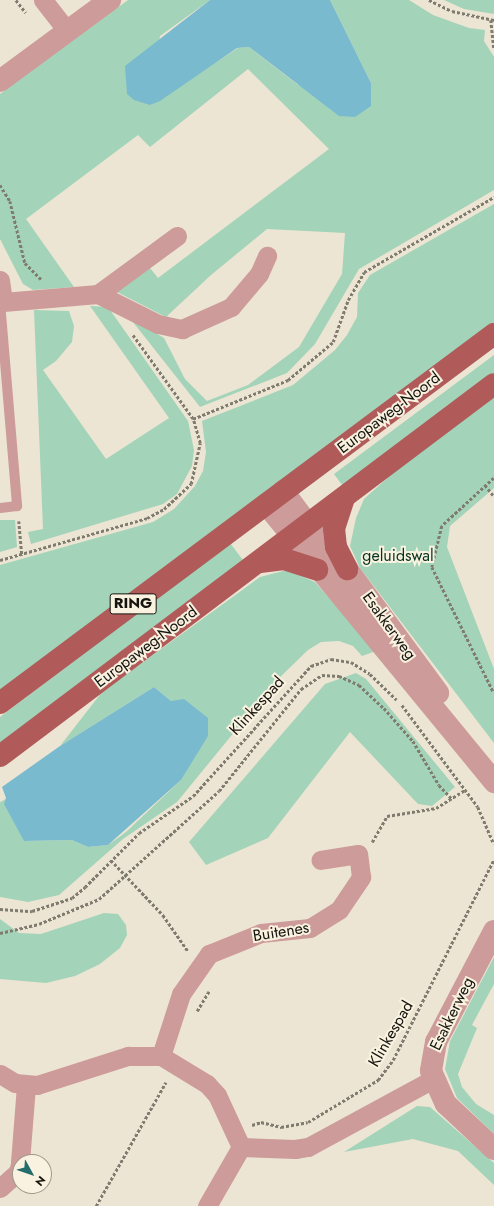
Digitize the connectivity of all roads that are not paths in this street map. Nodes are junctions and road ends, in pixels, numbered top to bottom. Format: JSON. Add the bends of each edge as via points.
{"nodes":[{"id":1,"x":43,"y":0,"type":"edge"},
{"id":2,"x":110,"y":0,"type":"edge"},
{"id":3,"x":67,"y":31,"type":"junction"},
{"id":4,"x":0,"y":81,"type":"edge"},
{"id":5,"x":177,"y":236,"type":"dead end"},
{"id":6,"x":267,"y":256,"type":"dead end"},
{"id":7,"x":0,"y":280,"type":"edge"},
{"id":8,"x":98,"y":294,"type":"junction"},
{"id":9,"x":1,"y":302,"type":"edge"},
{"id":10,"x":494,"y":334,"type":"edge"},
{"id":11,"x":494,"y":384,"type":"edge"},
{"id":12,"x":275,"y":498,"type":"junction"},
{"id":13,"x":344,"y":498,"type":"junction"},
{"id":14,"x":0,"y":508,"type":"edge"},
{"id":15,"x":300,"y":531,"type":"junction"},
{"id":16,"x":260,"y":562,"type":"junction"},
{"id":17,"x":347,"y":569,"type":"junction"},
{"id":18,"x":318,"y":570,"type":"junction"},
{"id":19,"x":0,"y":703,"type":"edge"},
{"id":20,"x":459,"y":735,"type":"junction"},
{"id":21,"x":0,"y":756,"type":"edge"},
{"id":22,"x":494,"y":782,"type":"edge"},
{"id":23,"x":320,"y":860,"type":"dead end"},
{"id":24,"x":494,"y":931,"type":"edge"},
{"id":25,"x":168,"y":1060,"type":"junction"},
{"id":26,"x":0,"y":1074,"type":"edge"},
{"id":27,"x":433,"y":1079,"type":"junction"},
{"id":28,"x":26,"y":1086,"type":"junction"},
{"id":29,"x":239,"y":1139,"type":"junction"},
{"id":30,"x":494,"y":1149,"type":"edge"},
{"id":31,"x":21,"y":1154,"type":"edge"},
{"id":32,"x":12,"y":1177,"type":"edge"},
{"id":33,"x":0,"y":1188,"type":"edge"},
{"id":34,"x":207,"y":1206,"type":"edge"}],
"edges":[{"from":1,"to":3,"type":"street"},
{"from":2,"to":3,"type":"street"},
{"from":3,"to":4,"type":"street"},
{"from":5,"to":8,"type":"street"},
{"from":6,"to":8,"type":"street","via":[[259,274],[231,307],[182,329],[158,324]]},
{"from":7,"to":9,"type":"street"},
{"from":8,"to":9,"type":"street"},
{"from":9,"to":14,"type":"lane","via":[[17,506]]},
{"from":10,"to":12,"type":"main road","name":"Europaweg-Noord","number":"RING"},
{"from":11,"to":13,"type":"main road","name":"Europaweg-Noord","number":"RING"},
{"from":12,"to":15,"type":"street"},
{"from":12,"to":19,"type":"main road","name":"Europaweg-Noord","number":"RING"},
{"from":13,"to":15,"type":"main road","name":"Europaweg-Noord","number":"RING"},
{"from":13,"to":17,"type":"main road","via":[[334,528],[336,547]]},
{"from":15,"to":16,"type":"main road","name":"Europaweg-Noord","number":"RING"},
{"from":15,"to":17,"type":"street","name":"Esakkerweg","via":[[339,566]]},
{"from":15,"to":18,"type":"street","name":"Esakkerweg"},
{"from":16,"to":18,"type":"main road","via":[[284,559]]},
{"from":16,"to":21,"type":"main road","name":"Europaweg-Noord","number":"RING"},
{"from":17,"to":20,"type":"street","name":"Esakkerweg","via":[[447,705]]},
{"from":18,"to":20,"type":"street","name":"Esakkerweg","via":[[435,712]]},
{"from":20,"to":22,"type":"street","name":"Esakkerweg"},
{"from":23,"to":25,"type":"street","name":"Buitenes","via":[[358,854],[361,877],[339,910],[322,923],[310,928],[261,933],[240,939],[209,954],[199,965],[172,1016]]},
{"from":24,"to":27,"type":"street","name":"Esakkerweg","via":[[436,1042],[432,1055]]},
{"from":25,"to":28,"type":"street","via":[[128,1056],[49,1083]]},
{"from":25,"to":29,"type":"street","via":[[217,1095]]},
{"from":26,"to":28,"type":"street"},
{"from":27,"to":29,"type":"street","via":[[308,1147],[295,1150]]},
{"from":27,"to":30,"type":"street","name":"Esakkerweg","via":[[446,1104]]},
{"from":28,"to":31,"type":"street"},
{"from":29,"to":34,"type":"street"},
{"from":32,"to":33,"type":"street"}]}
